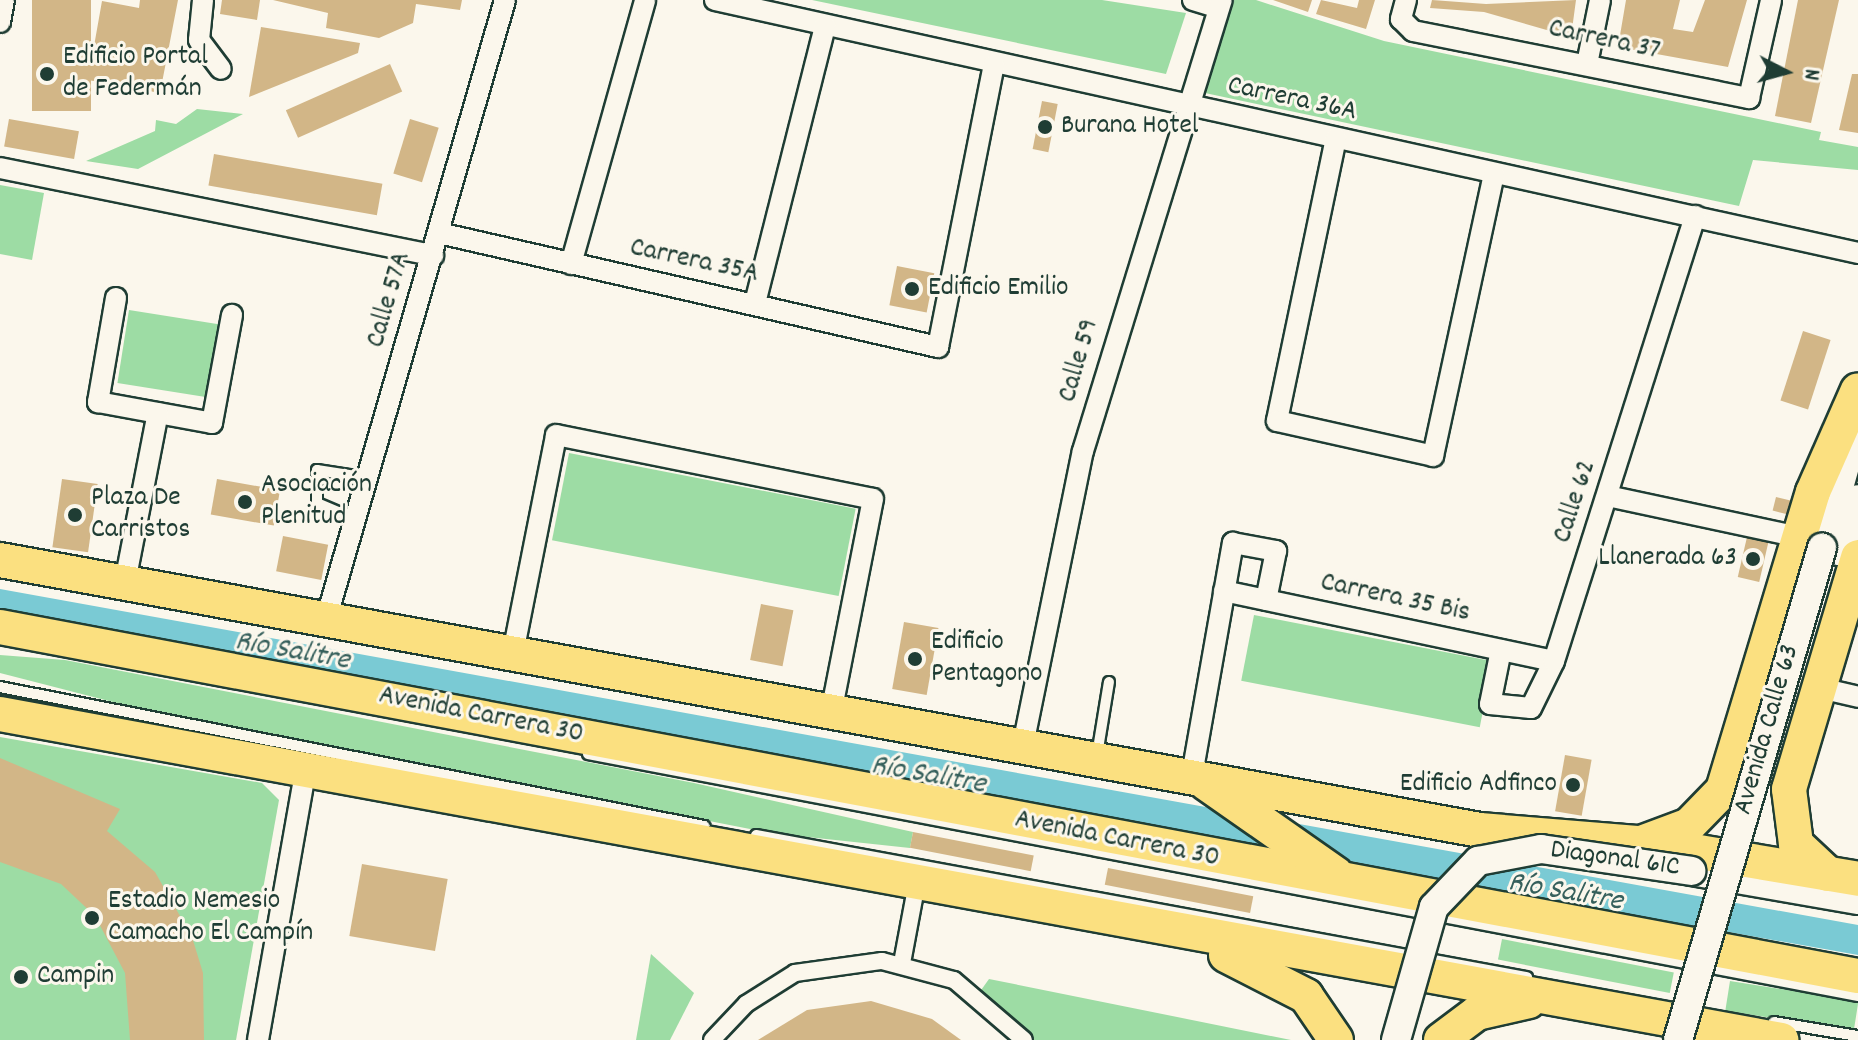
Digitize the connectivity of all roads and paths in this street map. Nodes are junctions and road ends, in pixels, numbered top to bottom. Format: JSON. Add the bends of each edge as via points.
{"nodes":[{"id":1,"x":4,"y":0,"type":"edge"},
{"id":2,"x":203,"y":0,"type":"edge"},
{"id":3,"x":505,"y":0,"type":"edge"},
{"id":4,"x":645,"y":0,"type":"edge"},
{"id":5,"x":715,"y":0,"type":"edge"},
{"id":6,"x":1193,"y":0,"type":"edge"},
{"id":7,"x":1406,"y":0,"type":"edge"},
{"id":8,"x":1600,"y":0,"type":"edge"},
{"id":9,"x":1771,"y":0,"type":"edge"},
{"id":10,"x":1221,"y":4,"type":"edge"},
{"id":11,"x":0,"y":22,"type":"edge"},
{"id":12,"x":825,"y":26,"type":"junction"},
{"id":13,"x":994,"y":64,"type":"junction"},
{"id":14,"x":1587,"y":64,"type":"junction"},
{"id":15,"x":221,"y":69,"type":"dead end"},
{"id":16,"x":1185,"y":106,"type":"junction"},
{"id":17,"x":1336,"y":138,"type":"junction"},
{"id":18,"x":0,"y":168,"type":"edge"},
{"id":19,"x":1494,"y":173,"type":"junction"},
{"id":20,"x":1695,"y":216,"type":"junction"},
{"id":21,"x":439,"y":233,"type":"junction"},
{"id":22,"x":1858,"y":253,"type":"edge"},
{"id":23,"x":433,"y":255,"type":"junction"},
{"id":24,"x":571,"y":264,"type":"junction"},
{"id":25,"x":116,"y":298,"type":"dead end"},
{"id":26,"x":755,"y":303,"type":"junction"},
{"id":27,"x":232,"y":315,"type":"dead end"},
{"id":28,"x":1858,"y":390,"type":"edge"},
{"id":29,"x":158,"y":413,"type":"junction"},
{"id":30,"x":1858,"y":420,"type":"edge"},
{"id":31,"x":368,"y":478,"type":"junction"},
{"id":32,"x":1608,"y":496,"type":"junction"},
{"id":33,"x":1858,"y":499,"type":"edge"},
{"id":34,"x":355,"y":519,"type":"junction"},
{"id":35,"x":1829,"y":548,"type":"edge"},
{"id":36,"x":0,"y":560,"type":"edge"},
{"id":37,"x":125,"y":582,"type":"junction"},
{"id":38,"x":1224,"y":591,"type":"junction"},
{"id":39,"x":1266,"y":600,"type":"junction"},
{"id":40,"x":327,"y":616,"type":"junction"},
{"id":41,"x":6,"y":636,"type":"edge"},
{"id":42,"x":1501,"y":650,"type":"junction"},
{"id":43,"x":513,"y":653,"type":"junction"},
{"id":44,"x":1554,"y":661,"type":"junction"},
{"id":45,"x":1109,"y":682,"type":"dead end"},
{"id":46,"x":0,"y":687,"type":"edge"},
{"id":47,"x":1820,"y":688,"type":"junction"},
{"id":48,"x":1858,"y":697,"type":"edge"},
{"id":49,"x":831,"y":713,"type":"junction"},
{"id":50,"x":0,"y":714,"type":"edge"},
{"id":51,"x":525,"y":741,"type":"dead end"},
{"id":52,"x":1023,"y":745,"type":"junction"},
{"id":53,"x":568,"y":750,"type":"dead end"},
{"id":54,"x":1097,"y":758,"type":"junction"},
{"id":55,"x":306,"y":767,"type":"junction"},
{"id":56,"x":1192,"y":775,"type":"junction"},
{"id":57,"x":1789,"y":789,"type":"junction"},
{"id":58,"x":1723,"y":790,"type":"junction"},
{"id":59,"x":712,"y":827,"type":"dead end"},
{"id":60,"x":743,"y":834,"type":"dead end"},
{"id":61,"x":1639,"y":844,"type":"junction"},
{"id":62,"x":1843,"y":877,"type":"edge"},
{"id":63,"x":917,"y":883,"type":"junction"},
{"id":64,"x":1383,"y":891,"type":"junction"},
{"id":65,"x":1858,"y":900,"type":"edge"},
{"id":66,"x":1178,"y":934,"type":"junction"},
{"id":67,"x":902,"y":963,"type":"junction"},
{"id":68,"x":1858,"y":976,"type":"edge"},
{"id":69,"x":1550,"y":987,"type":"junction"},
{"id":70,"x":1858,"y":996,"type":"edge"},
{"id":71,"x":1748,"y":1018,"type":"dead end"},
{"id":72,"x":1772,"y":1030,"type":"edge"},
{"id":73,"x":1858,"y":1036,"type":"edge"},
{"id":74,"x":258,"y":1040,"type":"edge"},
{"id":75,"x":712,"y":1040,"type":"edge"},
{"id":76,"x":1024,"y":1040,"type":"edge"},
{"id":77,"x":1336,"y":1040,"type":"edge"},
{"id":78,"x":1396,"y":1040,"type":"edge"},
{"id":79,"x":1441,"y":1040,"type":"edge"},
{"id":80,"x":1678,"y":1040,"type":"edge"},
{"id":81,"x":1698,"y":1040,"type":"edge"}],
"edges":[{"from":1,"to":11,"type":"street"},
{"from":2,"to":15,"type":"street","via":[[199,40]]},
{"from":3,"to":21,"type":"street","name":"Calle 57A"},
{"from":4,"to":24,"type":"street"},
{"from":5,"to":12,"type":"street","name":"Carrera 36A"},
{"from":6,"to":10,"type":"street"},
{"from":7,"to":14,"type":"street","name":"Carrera 37","via":[[1403,24]]},
{"from":8,"to":14,"type":"street"},
{"from":9,"to":14,"type":"street","name":"Carrera 37","via":[[1749,98]]},
{"from":10,"to":16,"type":"street","name":"Calle 59"},
{"from":12,"to":13,"type":"street","name":"Carrera 36A"},
{"from":12,"to":26,"type":"street"},
{"from":13,"to":16,"type":"street","name":"Carrera 36A"},
{"from":13,"to":26,"type":"street","name":"Carrera 35A","via":[[938,347]]},
{"from":16,"to":17,"type":"street","name":"Carrera 36A"},
{"from":16,"to":52,"type":"street","name":"Calle 59","via":[[1080,462]]},
{"from":17,"to":19,"type":"street","name":"Carrera 36A"},
{"from":17,"to":19,"type":"street","via":[[1277,421],[1433,456]]},
{"from":18,"to":23,"type":"street"},
{"from":19,"to":20,"type":"street","name":"Carrera 36A"},
{"from":20,"to":22,"type":"street","name":"Carrera 36A"},
{"from":20,"to":32,"type":"street","name":"Calle 62"},
{"from":21,"to":23,"type":"street","name":"Calle 57A"},
{"from":21,"to":24,"type":"street","name":"Carrera 35A"},
{"from":23,"to":31,"type":"street","name":"Calle 57A"},
{"from":24,"to":26,"type":"street","name":"Carrera 35A"},
{"from":25,"to":29,"type":"street","via":[[98,402]]},
{"from":27,"to":29,"type":"street","via":[[212,423]]},
{"from":28,"to":35,"type":"highway"},
{"from":29,"to":37,"type":"street"},
{"from":30,"to":35,"type":"main road","name":"Avenida Calle 63"},
{"from":31,"to":34,"type":"street","name":"Calle 57A"},
{"from":31,"to":34,"type":"lane","via":[[317,470],[317,503]]},
{"from":32,"to":35,"type":"street"},
{"from":32,"to":44,"type":"street","name":"Calle 62"},
{"from":33,"to":35,"type":"main road","name":"Avenida Calle 63"},
{"from":34,"to":40,"type":"street","name":"Calle 57A"},
{"from":35,"to":47,"type":"highway"},
{"from":35,"to":58,"type":"highway"},
{"from":35,"to":80,"type":"main road","name":"Avenida Calle 63","bridge":true},
{"from":35,"to":81,"type":"main road","name":"Avenida Calle 63"},
{"from":36,"to":37,"type":"highway"},
{"from":37,"to":40,"type":"highway"},
{"from":38,"to":39,"type":"street","name":"Carrera 35 Bis"},
{"from":38,"to":39,"type":"street","via":[[1233,543],[1276,551]]},
{"from":38,"to":56,"type":"street"},
{"from":39,"to":42,"type":"street","name":"Carrera 35 Bis"},
{"from":40,"to":43,"type":"highway"},
{"from":41,"to":51,"type":"lane"},
{"from":41,"to":64,"type":"highway","name":"Avenida Carrera 30"},
{"from":42,"to":44,"type":"street","name":"Carrera 35 Bis"},
{"from":42,"to":44,"type":"street","name":"Calle 62","via":[[1490,704],[1531,708]]},
{"from":43,"to":49,"type":"highway"},
{"from":43,"to":49,"type":"street","via":[[556,435],[873,499]]},
{"from":45,"to":54,"type":"lane"},
{"from":46,"to":59,"type":"lane"},
{"from":47,"to":48,"type":"street"},
{"from":47,"to":57,"type":"highway"},
{"from":49,"to":52,"type":"highway"},
{"from":50,"to":55,"type":"highway"},
{"from":52,"to":54,"type":"highway"},
{"from":53,"to":70,"type":"lane","via":[[765,793]]},
{"from":54,"to":56,"type":"highway"},
{"from":55,"to":63,"type":"highway"},
{"from":55,"to":74,"type":"street"},
{"from":56,"to":61,"type":"highway","via":[[1546,841]]},
{"from":56,"to":64,"type":"highway","via":[[1320,867]]},
{"from":57,"to":58,"type":"highway","via":[[1772,813],[1753,821],[1736,816]]},
{"from":57,"to":62,"type":"highway","via":[[1796,844]]},
{"from":58,"to":61,"type":"highway","via":[[1689,825]]},
{"from":60,"to":69,"type":"lane","via":[[1200,911]]},
{"from":61,"to":62,"type":"highway"},
{"from":63,"to":66,"type":"highway"},
{"from":63,"to":67,"type":"street"},
{"from":64,"to":68,"type":"highway","name":"Avenida Carrera 30"},
{"from":65,"to":78,"type":"main road","name":"Diagonal 61C","bridge":true,"via":[[1541,849],[1478,861],[1434,907]]},
{"from":66,"to":69,"type":"highway"},
{"from":66,"to":77,"type":"highway","via":[[1288,983],[1328,1020]]},
{"from":67,"to":75,"type":"street","via":[[826,963],[795,973],[746,1004]]},
{"from":67,"to":76,"type":"street","via":[[973,992]]},
{"from":69,"to":71,"type":"lane"},
{"from":69,"to":72,"type":"highway"},
{"from":69,"to":79,"type":"highway","via":[[1477,1013]]},
{"from":72,"to":73,"type":"lane"}]}
